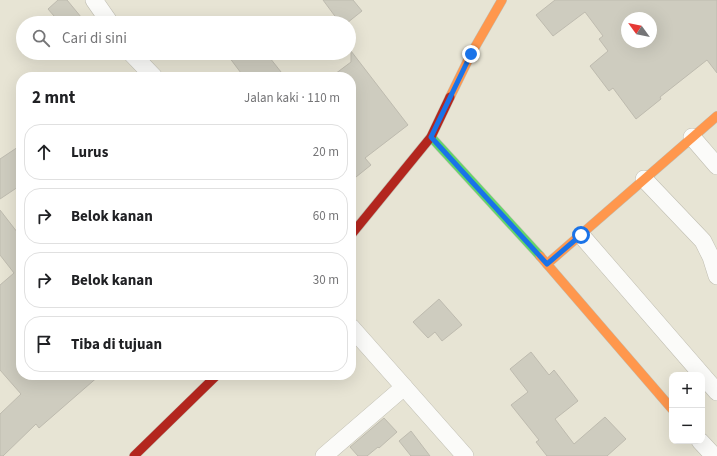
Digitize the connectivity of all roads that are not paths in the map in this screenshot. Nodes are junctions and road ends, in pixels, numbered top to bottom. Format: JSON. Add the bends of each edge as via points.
{"nodes":[{"id":1,"x":94,"y":0,"type":"edge"},
{"id":2,"x":502,"y":0,"type":"edge"},
{"id":3,"x":105,"y":16,"type":"edge"},
{"id":4,"x":138,"y":60,"type":"edge"},
{"id":5,"x":149,"y":72,"type":"edge"},
{"id":6,"x":717,"y":116,"type":"edge"},
{"id":7,"x":431,"y":137,"type":"junction"},
{"id":8,"x":692,"y":137,"type":"junction"},
{"id":9,"x":717,"y":166,"type":"edge"},
{"id":10,"x":644,"y":179,"type":"junction"},
{"id":11,"x":356,"y":229,"type":"edge"},
{"id":12,"x":581,"y":235,"type":"junction"},
{"id":13,"x":547,"y":264,"type":"junction"},
{"id":14,"x":717,"y":276,"type":"edge"},
{"id":15,"x":356,"y":333,"type":"edge"},
{"id":16,"x":212,"y":380,"type":"edge"},
{"id":17,"x":404,"y":387,"type":"junction"},
{"id":18,"x":717,"y":392,"type":"edge"},
{"id":19,"x":671,"y":408,"type":"edge"},
{"id":20,"x":703,"y":444,"type":"edge"},
{"id":21,"x":134,"y":456,"type":"edge"},
{"id":22,"x":324,"y":456,"type":"edge"},
{"id":23,"x":465,"y":456,"type":"edge"},
{"id":24,"x":714,"y":456,"type":"edge"}],
"edges":[{"from":1,"to":3,"type":"street"},
{"from":2,"to":7,"type":"street","via":[[471,54]]},
{"from":4,"to":5,"type":"street"},
{"from":6,"to":8,"type":"street"},
{"from":7,"to":11,"type":"street"},
{"from":7,"to":13,"type":"street"},
{"from":8,"to":9,"type":"street"},
{"from":8,"to":10,"type":"street"},
{"from":10,"to":12,"type":"street"},
{"from":10,"to":14,"type":"street","via":[[703,241]]},
{"from":12,"to":13,"type":"street"},
{"from":12,"to":18,"type":"street"},
{"from":13,"to":19,"type":"street"},
{"from":15,"to":17,"type":"street"},
{"from":16,"to":21,"type":"street"},
{"from":17,"to":22,"type":"street"},
{"from":17,"to":23,"type":"street"},
{"from":20,"to":24,"type":"street"}]}
